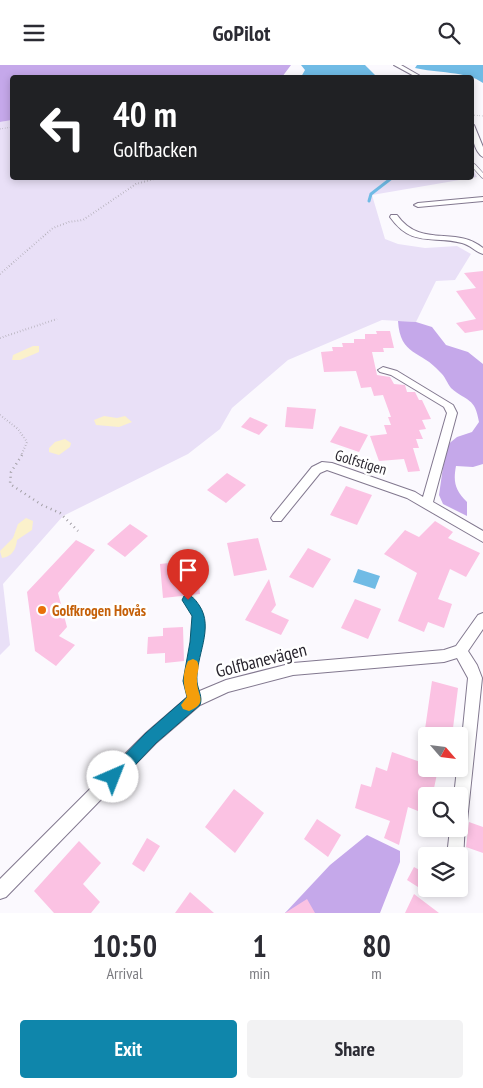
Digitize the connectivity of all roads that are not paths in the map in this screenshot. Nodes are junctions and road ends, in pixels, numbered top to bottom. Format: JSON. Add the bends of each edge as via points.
{"nodes":[{"id":1,"x":397,"y":65,"type":"edge"},
{"id":2,"x":415,"y":75,"type":"edge"},
{"id":3,"x":474,"y":131,"type":"edge"},
{"id":4,"x":483,"y":155,"type":"edge"},
{"id":5,"x":474,"y":166,"type":"dead end"},
{"id":6,"x":483,"y":176,"type":"edge"},
{"id":7,"x":483,"y":199,"type":"edge"},
{"id":8,"x":418,"y":205,"type":"dead end"},
{"id":9,"x":394,"y":217,"type":"dead end"},
{"id":10,"x":483,"y":252,"type":"edge"},
{"id":11,"x":383,"y":369,"type":"dead end"},
{"id":12,"x":427,"y":502,"type":"junction"},
{"id":13,"x":277,"y":518,"type":"dead end"},
{"id":14,"x":483,"y":537,"type":"edge"},
{"id":15,"x":188,"y":600,"type":"dead end"},
{"id":16,"x":483,"y":619,"type":"edge"},
{"id":17,"x":460,"y":651,"type":"junction"},
{"id":18,"x":195,"y":700,"type":"junction"},
{"id":19,"x":463,"y":787,"type":"edge"},
{"id":20,"x":0,"y":891,"type":"edge"}],
"edges":[{"from":1,"to":2,"type":"street"},
{"from":3,"to":4,"type":"street"},
{"from":5,"to":6,"type":"lane"},
{"from":7,"to":8,"type":"street"},
{"from":9,"to":10,"type":"street","via":[[410,233],[469,243]]},
{"from":11,"to":12,"type":"street","via":[[448,405],[452,413]]},
{"from":12,"to":13,"type":"street","name":"Golfstigen","via":[[384,484],[322,466]]},
{"from":12,"to":14,"type":"street","name":"Golfstigen"},
{"from":15,"to":18,"type":"lane","via":[[198,615],[190,681]]},
{"from":16,"to":17,"type":"street"},
{"from":17,"to":18,"type":"street","name":"Golfbanevägen","via":[[444,656],[293,669],[226,686]]},
{"from":17,"to":19,"type":"street","via":[[475,678]]},
{"from":18,"to":20,"type":"street","name":"Golfbanevägen","via":[[151,738]]}]}
